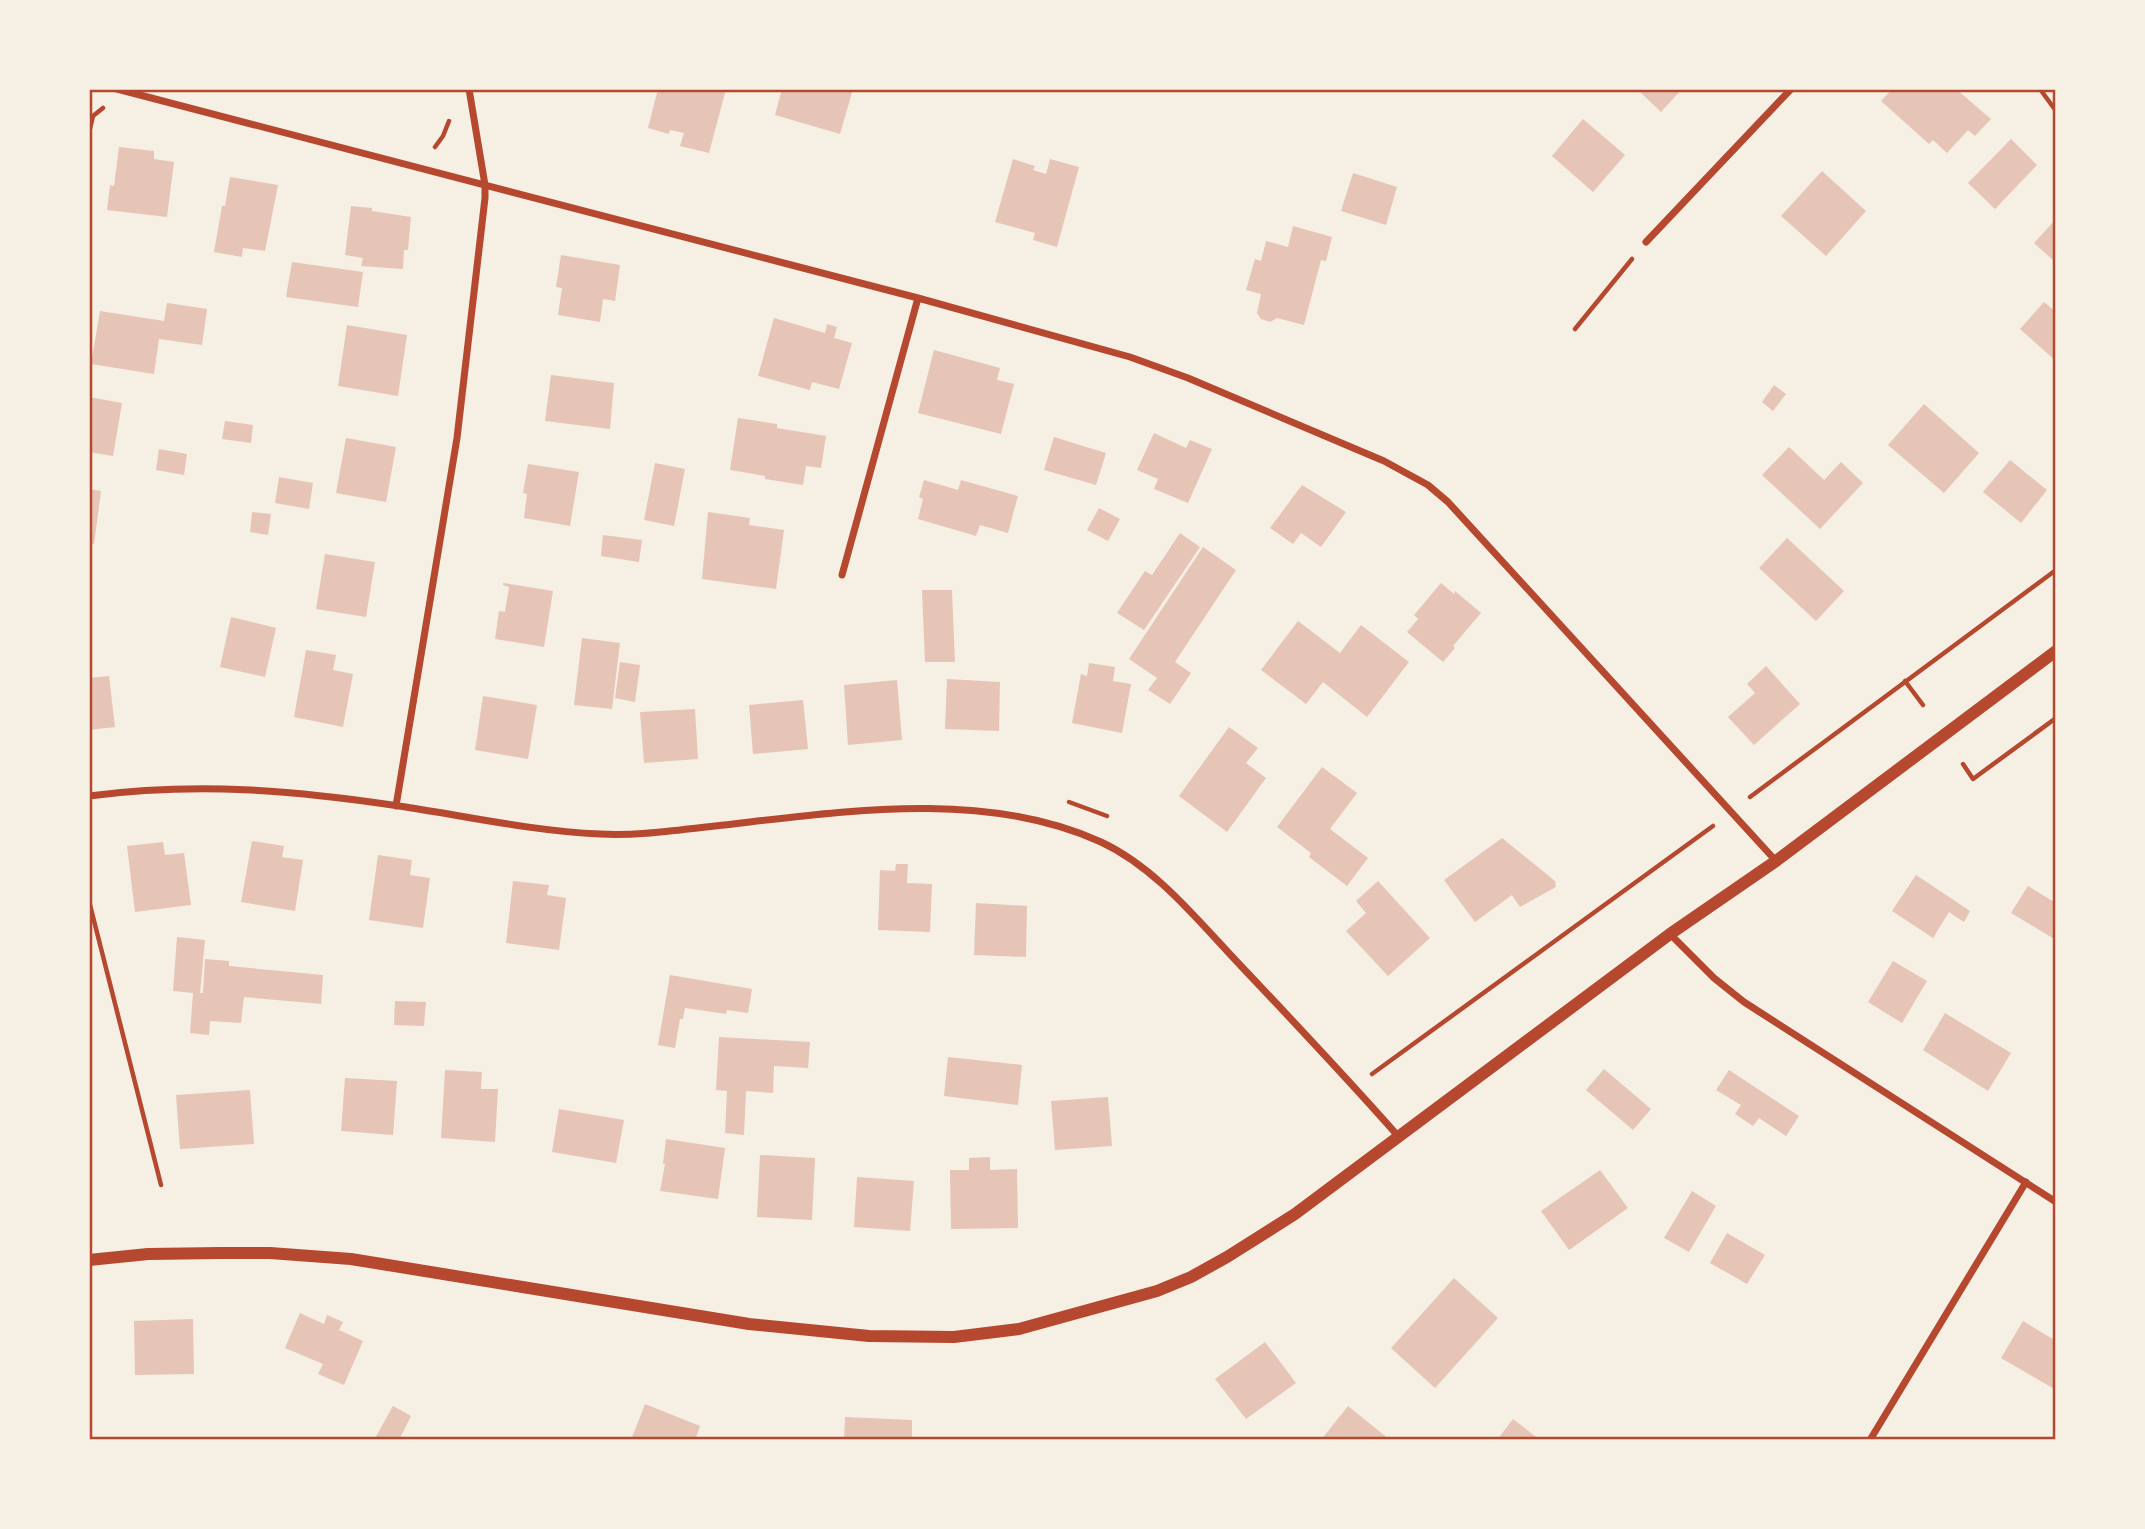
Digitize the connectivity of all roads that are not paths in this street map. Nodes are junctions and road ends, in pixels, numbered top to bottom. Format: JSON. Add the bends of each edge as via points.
{"nodes":[{"id":1,"x":117,"y":89,"type":"edge"},
{"id":2,"x":469,"y":89,"type":"edge"},
{"id":3,"x":1791,"y":89,"type":"edge"},
{"id":4,"x":485,"y":185,"type":"junction"},
{"id":5,"x":1646,"y":242,"type":"road end"},
{"id":6,"x":918,"y":298,"type":"junction"},
{"id":7,"x":842,"y":575,"type":"dead end"},
{"id":8,"x":2056,"y":651,"type":"edge"},
{"id":9,"x":89,"y":796,"type":"edge"},
{"id":10,"x":396,"y":806,"type":"junction"},
{"id":11,"x":1776,"y":861,"type":"junction"},
{"id":12,"x":1671,"y":934,"type":"junction"},
{"id":13,"x":1398,"y":1136,"type":"junction"},
{"id":14,"x":2026,"y":1182,"type":"junction"},
{"id":15,"x":2056,"y":1202,"type":"edge"},
{"id":16,"x":89,"y":1260,"type":"edge"},
{"id":17,"x":1870,"y":1440,"type":"edge"}],
"edges":[{"from":1,"to":4,"type":"street"},
{"from":2,"to":4,"type":"street"},
{"from":3,"to":5,"type":"street"},
{"from":4,"to":6,"type":"street"},
{"from":4,"to":10,"type":"street","via":[[457,438]]},
{"from":6,"to":7,"type":"street"},
{"from":6,"to":11,"type":"street","via":[[1159,367],[1384,461],[1428,485],[1464,518]]},
{"from":8,"to":11,"type":"street"},
{"from":9,"to":10,"type":"street","via":[[150,789],[230,788]]},
{"from":10,"to":13,"type":"street","via":[[602,834],[899,808],[981,810],[1056,824],[1103,843],[1145,870],[1195,917]]},
{"from":11,"to":12,"type":"street"},
{"from":12,"to":13,"type":"street"},
{"from":12,"to":14,"type":"street","via":[[1744,1002]]},
{"from":13,"to":16,"type":"street","via":[[1295,1214],[1191,1277],[1051,1322],[986,1334],[908,1337],[801,1331],[324,1256],[148,1254]]},
{"from":14,"to":15,"type":"street"},
{"from":14,"to":17,"type":"street"}]}
